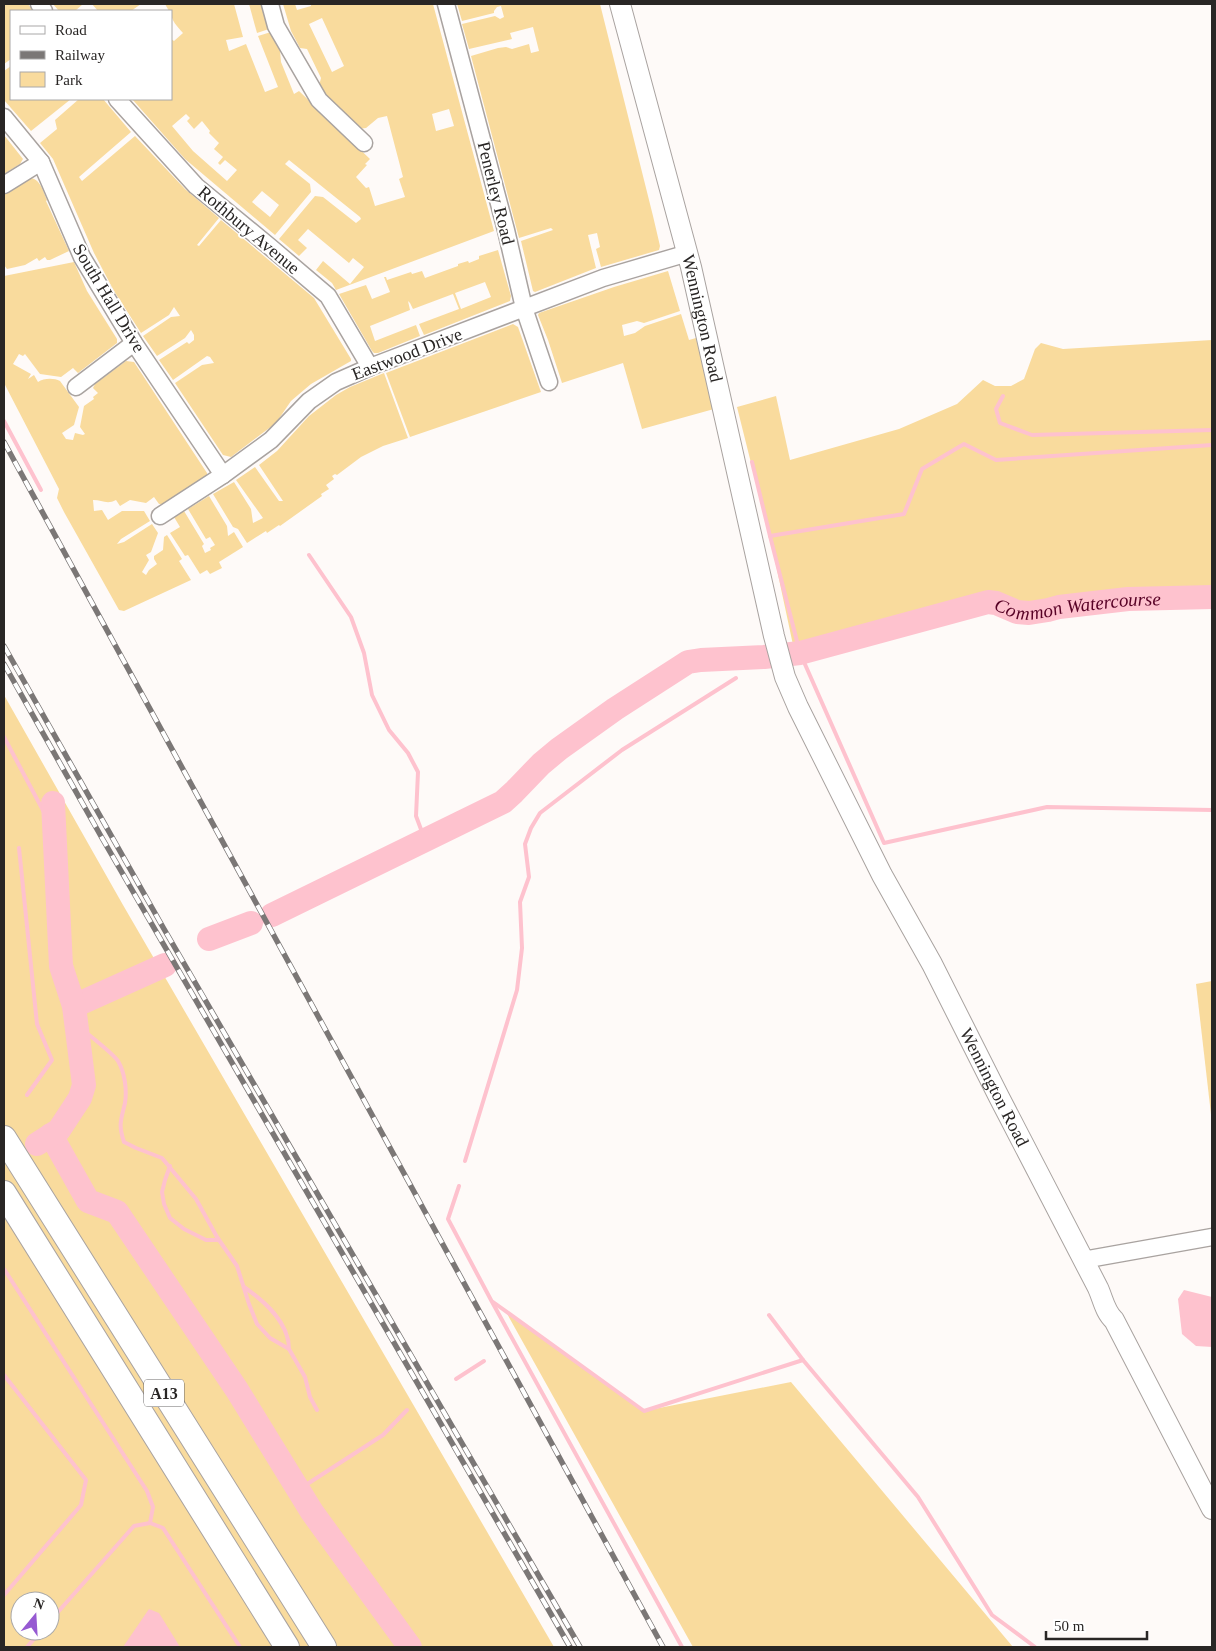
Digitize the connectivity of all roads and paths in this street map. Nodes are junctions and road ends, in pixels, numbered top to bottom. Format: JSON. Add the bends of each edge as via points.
{"nodes":[{"id":1,"x":270,"y":4,"type":"edge"},
{"id":2,"x":446,"y":4,"type":"edge"},
{"id":3,"x":620,"y":4,"type":"edge"},
{"id":4,"x":118,"y":100,"type":"edge"},
{"id":5,"x":4,"y":117,"type":"edge"},
{"id":6,"x":364,"y":143,"type":"dead end"},
{"id":7,"x":41,"y":162,"type":"junction"},
{"id":8,"x":4,"y":185,"type":"edge"},
{"id":9,"x":688,"y":253,"type":"junction"},
{"id":10,"x":524,"y":308,"type":"junction"},
{"id":11,"x":134,"y":343,"type":"junction"},
{"id":12,"x":370,"y":368,"type":"junction"},
{"id":13,"x":549,"y":382,"type":"dead end"},
{"id":14,"x":76,"y":387,"type":"dead end"},
{"id":15,"x":223,"y":475,"type":"junction"},
{"id":16,"x":160,"y":516,"type":"dead end"},
{"id":17,"x":4,"y":1138,"type":"edge"},
{"id":18,"x":4,"y":1193,"type":"edge"},
{"id":19,"x":1212,"y":1237,"type":"edge"},
{"id":20,"x":1083,"y":1260,"type":"junction"},
{"id":21,"x":1212,"y":1509,"type":"edge"},
{"id":22,"x":287,"y":1647,"type":"edge"},
{"id":23,"x":324,"y":1647,"type":"edge"}],
"edges":[{"from":1,"to":6,"type":"street","via":[[276,26],[319,100]]},
{"from":2,"to":10,"type":"street","name":"Penerley Road"},
{"from":3,"to":9,"type":"main road","name":"Wennington Road"},
{"from":4,"to":12,"type":"street","name":"Rothbury Avenue","via":[[196,186],[328,296]]},
{"from":5,"to":7,"type":"street","name":"South Hall Drive"},
{"from":7,"to":8,"type":"street"},
{"from":7,"to":11,"type":"street","name":"South Hall Drive","via":[[82,258]]},
{"from":9,"to":10,"type":"street","name":"Eastwood Drive","via":[[603,278]]},
{"from":9,"to":20,"type":"main road","name":"Wennington Road","via":[[781,664],[798,707],[882,875],[932,964]]},
{"from":10,"to":12,"type":"street","name":"Eastwood Drive"},
{"from":10,"to":13,"type":"street","name":"Penerley Road"},
{"from":11,"to":14,"type":"street"},
{"from":11,"to":15,"type":"street","name":"South Hall Drive"},
{"from":12,"to":15,"type":"street","name":"Eastwood Drive","via":[[336,382],[309,401],[271,440]]},
{"from":15,"to":16,"type":"street","name":"Eastwood Drive"},
{"from":17,"to":23,"type":"highway","number":"A13"},
{"from":18,"to":22,"type":"highway","number":"A13"},
{"from":19,"to":20,"type":"street"},
{"from":20,"to":21,"type":"main road","name":"Wennington Road"}]}
